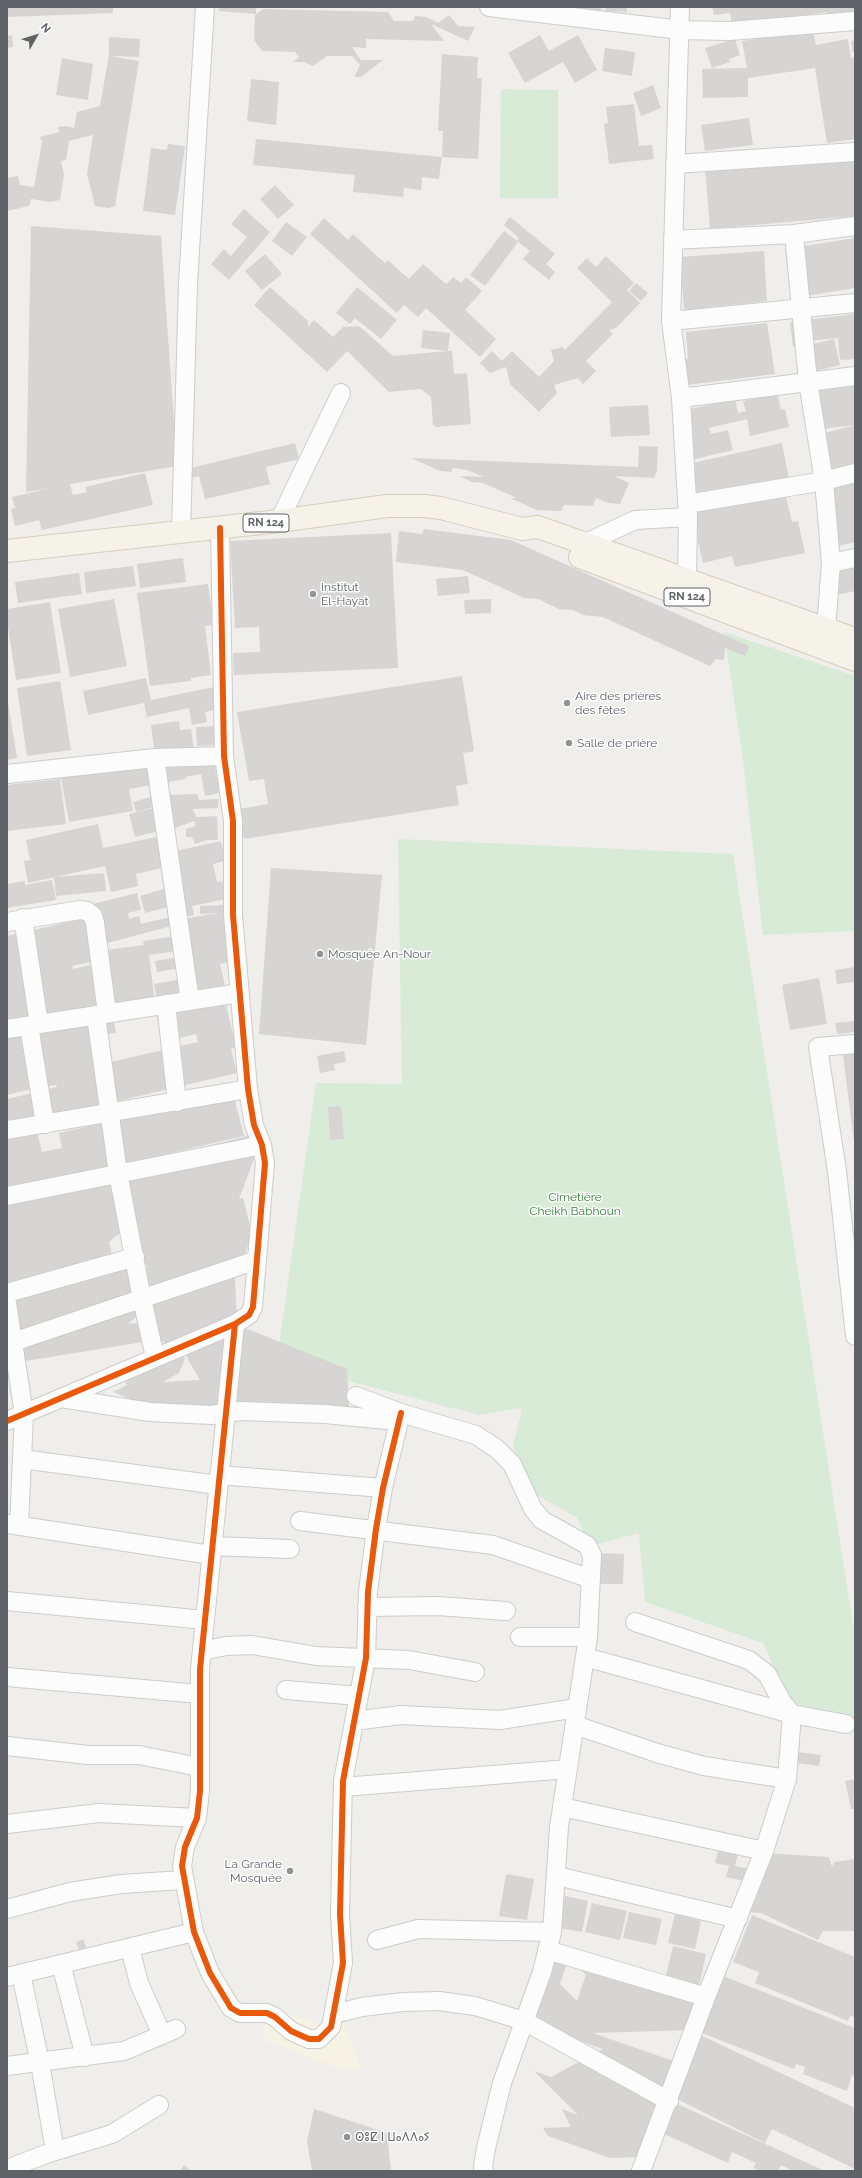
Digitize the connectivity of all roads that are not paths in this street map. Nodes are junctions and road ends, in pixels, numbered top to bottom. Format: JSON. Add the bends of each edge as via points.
{"nodes":[{"id":1,"x":205,"y":7,"type":"edge"},
{"id":2,"x":489,"y":7,"type":"edge"},
{"id":3,"x":680,"y":7,"type":"edge"},
{"id":4,"x":855,"y":21,"type":"edge"},
{"id":5,"x":681,"y":30,"type":"junction"},
{"id":6,"x":855,"y":152,"type":"edge"},
{"id":7,"x":675,"y":164,"type":"junction"},
{"id":8,"x":855,"y":226,"type":"edge"},
{"id":9,"x":794,"y":234,"type":"junction"},
{"id":10,"x":673,"y":240,"type":"junction"},
{"id":11,"x":855,"y":303,"type":"edge"},
{"id":12,"x":800,"y":310,"type":"junction"},
{"id":13,"x":671,"y":321,"type":"junction"},
{"id":14,"x":855,"y":376,"type":"edge"},
{"id":15,"x":808,"y":382,"type":"junction"},
{"id":16,"x":341,"y":393,"type":"dead end"},
{"id":17,"x":681,"y":398,"type":"junction"},
{"id":18,"x":855,"y":473,"type":"edge"},
{"id":19,"x":824,"y":481,"type":"junction"},
{"id":20,"x":687,"y":510,"type":"junction"},
{"id":21,"x":279,"y":521,"type":"junction"},
{"id":22,"x":220,"y":528,"type":"junction"},
{"id":23,"x":522,"y":529,"type":"junction"},
{"id":24,"x":181,"y":533,"type":"junction"},
{"id":25,"x":586,"y":543,"type":"junction"},
{"id":26,"x":7,"y":550,"type":"edge"},
{"id":27,"x":855,"y":558,"type":"edge"},
{"id":28,"x":831,"y":564,"type":"junction"},
{"id":29,"x":687,"y":579,"type":"junction"},
{"id":30,"x":826,"y":629,"type":"junction"},
{"id":31,"x":855,"y":639,"type":"edge"},
{"id":32,"x":829,"y":651,"type":"junction"},
{"id":33,"x":855,"y":660,"type":"edge"},
{"id":34,"x":224,"y":756,"type":"junction"},
{"id":35,"x":156,"y":758,"type":"junction"},
{"id":36,"x":7,"y":774,"type":"edge"},
{"id":37,"x":15,"y":920,"type":"edge"},
{"id":38,"x":240,"y":994,"type":"junction"},
{"id":39,"x":190,"y":1001,"type":"junction"},
{"id":40,"x":166,"y":1004,"type":"junction"},
{"id":41,"x":102,"y":1014,"type":"junction"},
{"id":42,"x":7,"y":1025,"type":"edge"},
{"id":43,"x":34,"y":1025,"type":"junction"},
{"id":44,"x":7,"y":1029,"type":"edge"},
{"id":45,"x":855,"y":1044,"type":"edge"},
{"id":46,"x":248,"y":1090,"type":"junction"},
{"id":47,"x":177,"y":1102,"type":"junction"},
{"id":48,"x":110,"y":1113,"type":"junction"},
{"id":49,"x":45,"y":1124,"type":"junction"},
{"id":50,"x":7,"y":1130,"type":"edge"},
{"id":51,"x":262,"y":1145,"type":"junction"},
{"id":52,"x":118,"y":1173,"type":"junction"},
{"id":53,"x":7,"y":1196,"type":"edge"},
{"id":54,"x":135,"y":1258,"type":"junction"},
{"id":55,"x":257,"y":1260,"type":"junction"},
{"id":56,"x":7,"y":1292,"type":"edge"},
{"id":57,"x":142,"y":1299,"type":"junction"},
{"id":58,"x":7,"y":1302,"type":"edge"},
{"id":59,"x":235,"y":1324,"type":"junction"},
{"id":60,"x":855,"y":1336,"type":"edge"},
{"id":61,"x":12,"y":1342,"type":"junction"},
{"id":62,"x":155,"y":1357,"type":"junction"},
{"id":63,"x":11,"y":1363,"type":"edge"},
{"id":64,"x":356,"y":1396,"type":"dead end"},
{"id":65,"x":61,"y":1398,"type":"junction"},
{"id":66,"x":227,"y":1412,"type":"junction"},
{"id":67,"x":24,"y":1414,"type":"junction"},
{"id":68,"x":400,"y":1417,"type":"junction"},
{"id":69,"x":7,"y":1422,"type":"edge"},
{"id":70,"x":22,"y":1460,"type":"junction"},
{"id":71,"x":218,"y":1480,"type":"junction"},
{"id":72,"x":384,"y":1488,"type":"junction"},
{"id":73,"x":300,"y":1521,"type":"dead end"},
{"id":74,"x":13,"y":1525,"type":"edge"},
{"id":75,"x":376,"y":1529,"type":"junction"},
{"id":76,"x":211,"y":1550,"type":"junction"},
{"id":77,"x":290,"y":1550,"type":"dead end"},
{"id":78,"x":591,"y":1579,"type":"junction"},
{"id":79,"x":7,"y":1601,"type":"edge"},
{"id":80,"x":367,"y":1607,"type":"junction"},
{"id":81,"x":506,"y":1611,"type":"dead end"},
{"id":82,"x":205,"y":1620,"type":"junction"},
{"id":83,"x":635,"y":1622,"type":"dead end"},
{"id":84,"x":520,"y":1637,"type":"dead end"},
{"id":85,"x":588,"y":1637,"type":"junction"},
{"id":86,"x":202,"y":1651,"type":"junction"},
{"id":87,"x":585,"y":1657,"type":"junction"},
{"id":88,"x":366,"y":1658,"type":"junction"},
{"id":89,"x":475,"y":1672,"type":"dead end"},
{"id":90,"x":7,"y":1677,"type":"edge"},
{"id":91,"x":286,"y":1690,"type":"dead end"},
{"id":92,"x":200,"y":1694,"type":"junction"},
{"id":93,"x":359,"y":1696,"type":"junction"},
{"id":94,"x":792,"y":1714,"type":"junction"},
{"id":95,"x":576,"y":1716,"type":"junction"},
{"id":96,"x":354,"y":1721,"type":"junction"},
{"id":97,"x":846,"y":1724,"type":"dead end"},
{"id":98,"x":7,"y":1746,"type":"edge"},
{"id":99,"x":199,"y":1767,"type":"junction"},
{"id":100,"x":568,"y":1769,"type":"junction"},
{"id":101,"x":787,"y":1779,"type":"junction"},
{"id":102,"x":343,"y":1787,"type":"junction"},
{"id":103,"x":562,"y":1807,"type":"junction"},
{"id":104,"x":197,"y":1818,"type":"junction"},
{"id":105,"x":7,"y":1824,"type":"edge"},
{"id":106,"x":764,"y":1851,"type":"junction"},
{"id":107,"x":556,"y":1876,"type":"junction"},
{"id":108,"x":183,"y":1880,"type":"junction"},
{"id":109,"x":7,"y":1909,"type":"edge"},
{"id":110,"x":738,"y":1919,"type":"junction"},
{"id":111,"x":194,"y":1932,"type":"junction"},
{"id":112,"x":552,"y":1932,"type":"junction"},
{"id":113,"x":377,"y":1940,"type":"dead end"},
{"id":114,"x":130,"y":1948,"type":"junction"},
{"id":115,"x":548,"y":1950,"type":"junction"},
{"id":116,"x":61,"y":1964,"type":"junction"},
{"id":117,"x":14,"y":1976,"type":"edge"},
{"id":118,"x":706,"y":1998,"type":"junction"},
{"id":119,"x":334,"y":2014,"type":"junction"},
{"id":120,"x":524,"y":2021,"type":"junction"},
{"id":121,"x":85,"y":2057,"type":"junction"},
{"id":122,"x":40,"y":2063,"type":"junction"},
{"id":123,"x":7,"y":2066,"type":"edge"},
{"id":124,"x":669,"y":2101,"type":"junction"},
{"id":125,"x":159,"y":2105,"type":"dead end"},
{"id":126,"x":55,"y":2151,"type":"junction"},
{"id":127,"x":7,"y":2169,"type":"edge"},
{"id":128,"x":484,"y":2171,"type":"edge"},
{"id":129,"x":641,"y":2171,"type":"edge"}],
"edges":[{"from":1,"to":24,"type":"street","via":[[188,283]]},
{"from":2,"to":5,"type":"street"},
{"from":3,"to":5,"type":"street"},
{"from":4,"to":5,"type":"street","via":[[729,31]]},
{"from":5,"to":7,"type":"street"},
{"from":6,"to":7,"type":"street"},
{"from":7,"to":10,"type":"street"},
{"from":8,"to":9,"type":"street"},
{"from":9,"to":10,"type":"street"},
{"from":9,"to":12,"type":"street"},
{"from":10,"to":13,"type":"street"},
{"from":11,"to":12,"type":"street"},
{"from":12,"to":13,"type":"street"},
{"from":12,"to":15,"type":"street"},
{"from":13,"to":17,"type":"street"},
{"from":14,"to":15,"type":"street"},
{"from":15,"to":17,"type":"street"},
{"from":15,"to":19,"type":"street"},
{"from":16,"to":21,"type":"street"},
{"from":17,"to":20,"type":"street"},
{"from":18,"to":19,"type":"street"},
{"from":19,"to":20,"type":"street"},
{"from":19,"to":28,"type":"street"},
{"from":20,"to":25,"type":"street","via":[[636,520]]},
{"from":20,"to":29,"type":"street"},
{"from":21,"to":22,"type":"main road","number":"RN 124"},
{"from":21,"to":23,"type":"main road","number":"RN 124","via":[[404,505],[441,508]]},
{"from":22,"to":24,"type":"main road","number":"RN 124"},
{"from":22,"to":34,"type":"street"},
{"from":23,"to":25,"type":"main road","number":"RN 124","via":[[538,527]]},
{"from":23,"to":32,"type":"main road","number":"RN 124","via":[[535,540]]},
{"from":24,"to":26,"type":"main road","number":"RN 124"},
{"from":25,"to":29,"type":"main road","number":"RN 124"},
{"from":27,"to":28,"type":"street"},
{"from":28,"to":30,"type":"street"},
{"from":29,"to":30,"type":"main road","number":"RN 124"},
{"from":30,"to":31,"type":"main road","number":"RN 124"},
{"from":30,"to":32,"type":"street"},
{"from":32,"to":33,"type":"main road","number":"RN 124"},
{"from":34,"to":35,"type":"street"},
{"from":34,"to":38,"type":"street","via":[[233,821],[233,915]]},
{"from":35,"to":36,"type":"street"},
{"from":35,"to":39,"type":"street"},
{"from":37,"to":41,"type":"street","via":[[80,910],[87,911],[93,916],[96,923]]},
{"from":37,"to":43,"type":"street"},
{"from":38,"to":39,"type":"street"},
{"from":38,"to":46,"type":"street"},
{"from":39,"to":40,"type":"street"},
{"from":40,"to":41,"type":"street"},
{"from":40,"to":47,"type":"street"},
{"from":41,"to":43,"type":"street"},
{"from":41,"to":48,"type":"street"},
{"from":42,"to":44,"type":"street"},
{"from":43,"to":44,"type":"street"},
{"from":43,"to":49,"type":"street"},
{"from":45,"to":60,"type":"street","via":[[818,1047],[837,1171]]},
{"from":46,"to":47,"type":"street"},
{"from":46,"to":51,"type":"street","via":[[254,1125]]},
{"from":47,"to":48,"type":"street"},
{"from":48,"to":49,"type":"street"},
{"from":48,"to":52,"type":"street"},
{"from":49,"to":50,"type":"street"},
{"from":51,"to":52,"type":"street"},
{"from":51,"to":55,"type":"street","via":[[265,1164]]},
{"from":52,"to":53,"type":"street"},
{"from":52,"to":54,"type":"street"},
{"from":54,"to":56,"type":"street"},
{"from":54,"to":57,"type":"street"},
{"from":55,"to":57,"type":"street"},
{"from":55,"to":59,"type":"street","via":[[253,1307],[248,1315]]},
{"from":57,"to":61,"type":"street"},
{"from":57,"to":62,"type":"street"},
{"from":58,"to":61,"type":"street"},
{"from":59,"to":62,"type":"street"},
{"from":59,"to":66,"type":"street"},
{"from":61,"to":63,"type":"street"},
{"from":62,"to":65,"type":"street"},
{"from":63,"to":67,"type":"street"},
{"from":64,"to":68,"type":"street"},
{"from":65,"to":66,"type":"street","via":[[150,1412],[211,1415]]},
{"from":65,"to":67,"type":"street"},
{"from":66,"to":68,"type":"street"},
{"from":66,"to":71,"type":"street"},
{"from":67,"to":69,"type":"street"},
{"from":67,"to":70,"type":"street"},
{"from":68,"to":72,"type":"street"},
{"from":68,"to":78,"type":"street","via":[[476,1435],[497,1449],[512,1464],[533,1509],[542,1520],[580,1540],[590,1549]]},
{"from":70,"to":71,"type":"street"},
{"from":70,"to":74,"type":"street"},
{"from":71,"to":72,"type":"street"},
{"from":71,"to":76,"type":"street"},
{"from":72,"to":75,"type":"street"},
{"from":73,"to":75,"type":"street"},
{"from":74,"to":76,"type":"street"},
{"from":75,"to":78,"type":"street","via":[[494,1545]]},
{"from":75,"to":80,"type":"street"},
{"from":76,"to":77,"type":"street"},
{"from":76,"to":82,"type":"street"},
{"from":78,"to":85,"type":"street"},
{"from":79,"to":82,"type":"street"},
{"from":80,"to":81,"type":"street","via":[[438,1606]]},
{"from":80,"to":88,"type":"street"},
{"from":82,"to":86,"type":"street"},
{"from":83,"to":94,"type":"street","via":[[749,1660],[767,1674],[782,1702]]},
{"from":84,"to":85,"type":"street"},
{"from":85,"to":87,"type":"street"},
{"from":86,"to":88,"type":"street","via":[[252,1644],[316,1656]]},
{"from":86,"to":92,"type":"street"},
{"from":87,"to":94,"type":"street"},
{"from":87,"to":95,"type":"street"},
{"from":88,"to":89,"type":"street","via":[[409,1660]]},
{"from":88,"to":93,"type":"street"},
{"from":90,"to":92,"type":"street"},
{"from":91,"to":93,"type":"street"},
{"from":92,"to":99,"type":"street"},
{"from":93,"to":96,"type":"street"},
{"from":94,"to":97,"type":"street"},
{"from":94,"to":101,"type":"street"},
{"from":95,"to":96,"type":"street","via":[[500,1720],[401,1715]]},
{"from":95,"to":100,"type":"street"},
{"from":95,"to":101,"type":"street","via":[[657,1753],[704,1766]]},
{"from":96,"to":102,"type":"street"},
{"from":98,"to":99,"type":"street","via":[[88,1755],[140,1755]]},
{"from":99,"to":104,"type":"street"},
{"from":100,"to":102,"type":"street"},
{"from":100,"to":103,"type":"street"},
{"from":101,"to":106,"type":"street"},
{"from":102,"to":119,"type":"street","via":[[340,1914],[343,1963]]},
{"from":103,"to":106,"type":"street"},
{"from":103,"to":107,"type":"street"},
{"from":104,"to":105,"type":"street","via":[[99,1813]]},
{"from":104,"to":108,"type":"street","via":[[185,1847]]},
{"from":106,"to":110,"type":"street"},
{"from":107,"to":110,"type":"street"},
{"from":107,"to":112,"type":"street"},
{"from":108,"to":109,"type":"street","via":[[121,1884],[70,1892]]},
{"from":108,"to":111,"type":"street"},
{"from":110,"to":118,"type":"street"},
{"from":111,"to":114,"type":"street"},
{"from":111,"to":119,"type":"street","via":[[210,1973],[234,2011],[267,2014],[275,2017],[291,2031],[309,2039],[319,2039],[325,2035],[331,2027]]},
{"from":112,"to":113,"type":"street","via":[[418,1929]]},
{"from":112,"to":115,"type":"street"},
{"from":114,"to":116,"type":"street"},
{"from":114,"to":121,"type":"street","via":[[139,1983],[169,2032],[124,2051]]},
{"from":115,"to":118,"type":"street"},
{"from":115,"to":120,"type":"street"},
{"from":116,"to":117,"type":"street"},
{"from":116,"to":121,"type":"street"},
{"from":117,"to":122,"type":"street"},
{"from":118,"to":124,"type":"street"},
{"from":119,"to":120,"type":"street","via":[[362,2007],[439,2001],[475,2006]]},
{"from":120,"to":124,"type":"street"},
{"from":120,"to":128,"type":"street","via":[[502,2083],[482,2166]]},
{"from":121,"to":122,"type":"street"},
{"from":122,"to":123,"type":"street"},
{"from":122,"to":126,"type":"street"},
{"from":124,"to":129,"type":"street"},
{"from":125,"to":126,"type":"street","via":[[112,2134]]},
{"from":126,"to":127,"type":"street"}]}
